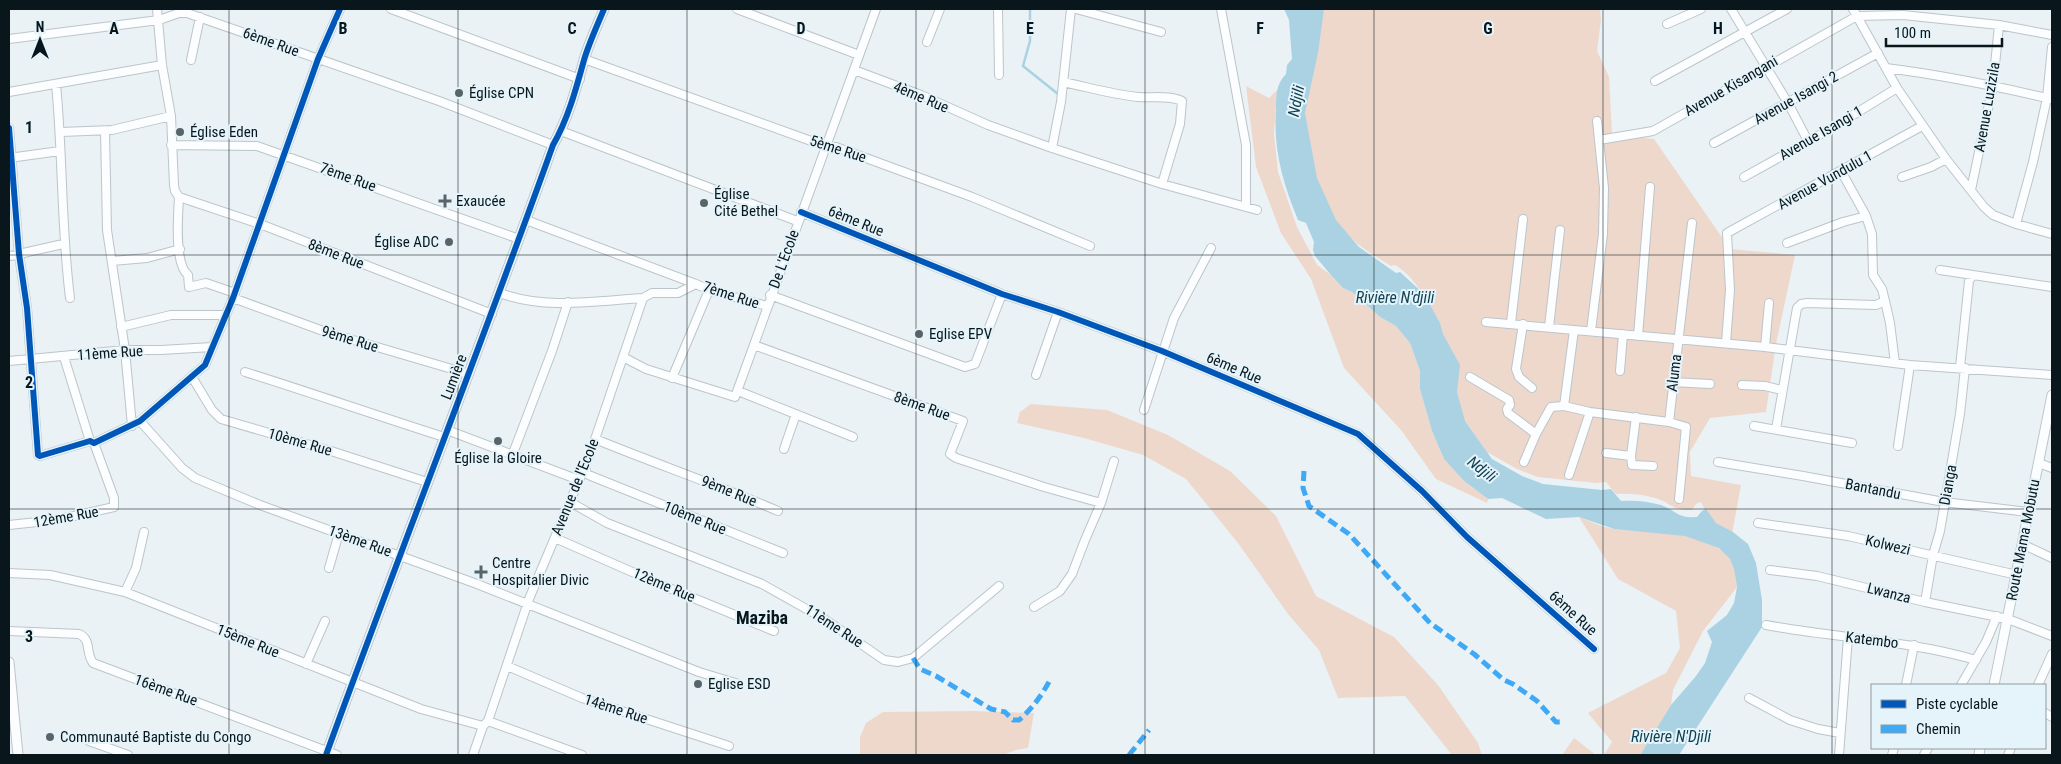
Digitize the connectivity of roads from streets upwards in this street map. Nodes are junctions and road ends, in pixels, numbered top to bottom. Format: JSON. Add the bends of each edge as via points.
{"nodes":[{"id":1,"x":157,"y":9,"type":"edge"},
{"id":2,"x":340,"y":9,"type":"edge"},
{"id":3,"x":391,"y":9,"type":"edge"},
{"id":4,"x":604,"y":9,"type":"edge"},
{"id":5,"x":737,"y":9,"type":"edge"},
{"id":6,"x":876,"y":9,"type":"edge"},
{"id":7,"x":940,"y":9,"type":"edge"},
{"id":8,"x":998,"y":9,"type":"edge"},
{"id":9,"x":1071,"y":9,"type":"edge"},
{"id":10,"x":1076,"y":9,"type":"edge"},
{"id":11,"x":1221,"y":9,"type":"edge"},
{"id":12,"x":1702,"y":9,"type":"edge"},
{"id":13,"x":1731,"y":9,"type":"edge"},
{"id":14,"x":1786,"y":9,"type":"edge"},
{"id":15,"x":1855,"y":12,"type":"edge"},
{"id":16,"x":200,"y":18,"type":"junction"},
{"id":17,"x":159,"y":20,"type":"junction"},
{"id":18,"x":1667,"y":24,"type":"dead end"},
{"id":19,"x":1999,"y":25,"type":"junction"},
{"id":20,"x":1161,"y":32,"type":"dead end"},
{"id":21,"x":1745,"y":32,"type":"junction"},
{"id":22,"x":2052,"y":35,"type":"edge"},
{"id":23,"x":9,"y":39,"type":"edge"},
{"id":24,"x":927,"y":42,"type":"dead end"},
{"id":25,"x":2052,"y":47,"type":"edge"},
{"id":26,"x":1878,"y":53,"type":"junction"},
{"id":27,"x":859,"y":55,"type":"junction"},
{"id":28,"x":318,"y":59,"type":"junction"},
{"id":29,"x":584,"y":59,"type":"junction"},
{"id":30,"x":191,"y":60,"type":"dead end"},
{"id":31,"x":162,"y":65,"type":"junction"},
{"id":32,"x":1766,"y":66,"type":"junction"},
{"id":33,"x":1886,"y":68,"type":"junction"},
{"id":34,"x":854,"y":70,"type":"junction"},
{"id":35,"x":999,"y":75,"type":"dead end"},
{"id":36,"x":580,"y":79,"type":"junction"},
{"id":37,"x":1655,"y":81,"type":"dead end"},
{"id":38,"x":1063,"y":82,"type":"junction"},
{"id":39,"x":56,"y":84,"type":"junction"},
{"id":40,"x":1993,"y":85,"type":"junction"},
{"id":41,"x":1897,"y":88,"type":"junction"},
{"id":42,"x":9,"y":92,"type":"edge"},
{"id":43,"x":2050,"y":98,"type":"edge"},
{"id":44,"x":1788,"y":103,"type":"junction"},
{"id":45,"x":171,"y":116,"type":"junction"},
{"id":46,"x":1597,"y":121,"type":"dead end"},
{"id":47,"x":1922,"y":126,"type":"junction"},
{"id":48,"x":9,"y":128,"type":"edge"},
{"id":49,"x":105,"y":131,"type":"junction"},
{"id":50,"x":561,"y":131,"type":"junction"},
{"id":51,"x":61,"y":132,"type":"junction"},
{"id":52,"x":1599,"y":140,"type":"junction"},
{"id":53,"x":1808,"y":142,"type":"junction"},
{"id":54,"x":1714,"y":143,"type":"dead end"},
{"id":55,"x":171,"y":145,"type":"junction"},
{"id":56,"x":553,"y":145,"type":"junction"},
{"id":57,"x":825,"y":146,"type":"junction"},
{"id":58,"x":1052,"y":148,"type":"junction"},
{"id":59,"x":60,"y":152,"type":"junction"},
{"id":60,"x":285,"y":155,"type":"junction"},
{"id":61,"x":10,"y":158,"type":"edge"},
{"id":62,"x":1946,"y":159,"type":"junction"},
{"id":63,"x":1841,"y":171,"type":"junction"},
{"id":64,"x":1744,"y":176,"type":"dead end"},
{"id":65,"x":1902,"y":177,"type":"dead end"},
{"id":66,"x":1162,"y":184,"type":"junction"},
{"id":67,"x":1650,"y":187,"type":"dead end"},
{"id":68,"x":1971,"y":190,"type":"junction"},
{"id":69,"x":179,"y":197,"type":"junction"},
{"id":70,"x":1246,"y":207,"type":"junction"},
{"id":71,"x":1257,"y":210,"type":"dead end"},
{"id":72,"x":801,"y":212,"type":"junction"},
{"id":73,"x":1866,"y":216,"type":"junction"},
{"id":74,"x":1523,"y":219,"type":"dead end"},
{"id":75,"x":526,"y":220,"type":"junction"},
{"id":76,"x":797,"y":221,"type":"junction"},
{"id":77,"x":1692,"y":223,"type":"dead end"},
{"id":78,"x":260,"y":224,"type":"junction"},
{"id":79,"x":2016,"y":224,"type":"junction"},
{"id":80,"x":1560,"y":230,"type":"dead end"},
{"id":81,"x":2052,"y":234,"type":"edge"},
{"id":82,"x":519,"y":239,"type":"junction"},
{"id":83,"x":1788,"y":243,"type":"dead end"},
{"id":84,"x":63,"y":244,"type":"junction"},
{"id":85,"x":1090,"y":246,"type":"dead end"},
{"id":86,"x":1211,"y":248,"type":"dead end"},
{"id":87,"x":180,"y":249,"type":"junction"},
{"id":88,"x":19,"y":254,"type":"junction"},
{"id":89,"x":9,"y":256,"type":"edge"},
{"id":90,"x":112,"y":261,"type":"junction"},
{"id":91,"x":1940,"y":270,"type":"dead end"},
{"id":92,"x":1972,"y":276,"type":"junction"},
{"id":93,"x":696,"y":284,"type":"junction"},
{"id":94,"x":2052,"y":287,"type":"edge"},
{"id":95,"x":709,"y":290,"type":"junction"},
{"id":96,"x":500,"y":293,"type":"junction"},
{"id":97,"x":1002,"y":294,"type":"junction"},
{"id":98,"x":770,"y":295,"type":"junction"},
{"id":99,"x":234,"y":296,"type":"junction"},
{"id":100,"x":70,"y":298,"type":"dead end"},
{"id":101,"x":642,"y":298,"type":"junction"},
{"id":102,"x":1885,"y":301,"type":"junction"},
{"id":103,"x":568,"y":302,"type":"junction"},
{"id":104,"x":1769,"y":303,"type":"dead end"},
{"id":105,"x":767,"y":306,"type":"junction"},
{"id":106,"x":1058,"y":312,"type":"junction"},
{"id":107,"x":492,"y":314,"type":"junction"},
{"id":108,"x":225,"y":315,"type":"junction"},
{"id":109,"x":1486,"y":322,"type":"dead end"},
{"id":110,"x":1511,"y":323,"type":"junction"},
{"id":111,"x":1523,"y":324,"type":"junction"},
{"id":112,"x":121,"y":327,"type":"junction"},
{"id":113,"x":1549,"y":327,"type":"junction"},
{"id":114,"x":1574,"y":330,"type":"junction"},
{"id":115,"x":1591,"y":331,"type":"junction"},
{"id":116,"x":1623,"y":334,"type":"junction"},
{"id":117,"x":1638,"y":336,"type":"junction"},
{"id":118,"x":1678,"y":339,"type":"junction"},
{"id":119,"x":1726,"y":343,"type":"junction"},
{"id":120,"x":754,"y":345,"type":"junction"},
{"id":121,"x":212,"y":347,"type":"junction"},
{"id":122,"x":1765,"y":347,"type":"junction"},
{"id":123,"x":126,"y":350,"type":"junction"},
{"id":124,"x":1789,"y":350,"type":"junction"},
{"id":125,"x":1162,"y":351,"type":"junction"},
{"id":126,"x":623,"y":356,"type":"junction"},
{"id":127,"x":64,"y":357,"type":"junction"},
{"id":128,"x":31,"y":359,"type":"junction"},
{"id":129,"x":9,"y":361,"type":"edge"},
{"id":130,"x":1894,"y":363,"type":"junction"},
{"id":131,"x":1910,"y":365,"type":"junction"},
{"id":132,"x":1962,"y":368,"type":"junction"},
{"id":133,"x":1620,"y":371,"type":"dead end"},
{"id":134,"x":245,"y":372,"type":"dead end"},
{"id":135,"x":469,"y":374,"type":"junction"},
{"id":136,"x":1036,"y":374,"type":"dead end"},
{"id":137,"x":2052,"y":375,"type":"edge"},
{"id":138,"x":192,"y":377,"type":"junction"},
{"id":139,"x":1470,"y":377,"type":"dead end"},
{"id":140,"x":672,"y":378,"type":"junction"},
{"id":141,"x":1672,"y":382,"type":"junction"},
{"id":142,"x":1710,"y":384,"type":"dead end"},
{"id":143,"x":1742,"y":385,"type":"dead end"},
{"id":144,"x":1532,"y":388,"type":"dead end"},
{"id":145,"x":1782,"y":390,"type":"junction"},
{"id":146,"x":736,"y":394,"type":"junction"},
{"id":147,"x":2052,"y":395,"type":"edge"},
{"id":148,"x":1566,"y":407,"type":"junction"},
{"id":149,"x":1144,"y":410,"type":"dead end"},
{"id":150,"x":1590,"y":412,"type":"junction"},
{"id":151,"x":796,"y":414,"type":"junction"},
{"id":152,"x":1636,"y":417,"type":"junction"},
{"id":153,"x":140,"y":421,"type":"junction"},
{"id":154,"x":1669,"y":422,"type":"junction"},
{"id":155,"x":132,"y":426,"type":"junction"},
{"id":156,"x":1754,"y":426,"type":"dead end"},
{"id":157,"x":1776,"y":429,"type":"junction"},
{"id":158,"x":446,"y":434,"type":"junction"},
{"id":159,"x":1536,"y":434,"type":"junction"},
{"id":160,"x":853,"y":437,"type":"dead end"},
{"id":161,"x":595,"y":439,"type":"junction"},
{"id":162,"x":92,"y":442,"type":"junction"},
{"id":163,"x":1852,"y":443,"type":"dead end"},
{"id":164,"x":1898,"y":446,"type":"dead end"},
{"id":165,"x":784,"y":448,"type":"dead end"},
{"id":166,"x":1606,"y":453,"type":"dead end"},
{"id":167,"x":512,"y":456,"type":"junction"},
{"id":168,"x":1631,"y":456,"type":"junction"},
{"id":169,"x":1114,"y":461,"type":"dead end"},
{"id":170,"x":1524,"y":462,"type":"dead end"},
{"id":171,"x":1718,"y":462,"type":"dead end"},
{"id":172,"x":2039,"y":463,"type":"junction"},
{"id":173,"x":1654,"y":466,"type":"dead end"},
{"id":174,"x":585,"y":467,"type":"junction"},
{"id":175,"x":2052,"y":468,"type":"edge"},
{"id":176,"x":1569,"y":475,"type":"dead end"},
{"id":177,"x":580,"y":480,"type":"junction"},
{"id":178,"x":427,"y":482,"type":"junction"},
{"id":179,"x":1679,"y":499,"type":"dead end"},
{"id":180,"x":570,"y":502,"type":"junction"},
{"id":181,"x":1944,"y":502,"type":"junction"},
{"id":182,"x":1101,"y":503,"type":"junction"},
{"id":183,"x":778,"y":511,"type":"dead end"},
{"id":184,"x":2028,"y":512,"type":"junction"},
{"id":185,"x":1758,"y":523,"type":"dead end"},
{"id":186,"x":9,"y":525,"type":"edge"},
{"id":187,"x":144,"y":532,"type":"dead end"},
{"id":188,"x":339,"y":533,"type":"junction"},
{"id":189,"x":555,"y":538,"type":"junction"},
{"id":190,"x":2022,"y":544,"type":"junction"},
{"id":191,"x":783,"y":554,"type":"dead end"},
{"id":192,"x":400,"y":555,"type":"junction"},
{"id":193,"x":1934,"y":555,"type":"junction"},
{"id":194,"x":2052,"y":558,"type":"edge"},
{"id":195,"x":329,"y":568,"type":"dead end"},
{"id":196,"x":1770,"y":570,"type":"dead end"},
{"id":197,"x":9,"y":573,"type":"edge"},
{"id":198,"x":2017,"y":575,"type":"junction"},
{"id":199,"x":1000,"y":586,"type":"dead end"},
{"id":200,"x":125,"y":592,"type":"junction"},
{"id":201,"x":1925,"y":602,"type":"junction"},
{"id":202,"x":528,"y":604,"type":"junction"},
{"id":203,"x":1034,"y":606,"type":"dead end"},
{"id":204,"x":1997,"y":616,"type":"junction"},
{"id":205,"x":2008,"y":619,"type":"junction"},
{"id":206,"x":325,"y":621,"type":"dead end"},
{"id":207,"x":1766,"y":625,"type":"dead end"},
{"id":208,"x":9,"y":631,"type":"edge"},
{"id":209,"x":774,"y":631,"type":"dead end"},
{"id":210,"x":2052,"y":636,"type":"edge"},
{"id":211,"x":1848,"y":637,"type":"junction"},
{"id":212,"x":1914,"y":646,"type":"junction"},
{"id":213,"x":1594,"y":649,"type":"dead end"},
{"id":214,"x":2052,"y":654,"type":"edge"},
{"id":215,"x":1976,"y":660,"type":"junction"},
{"id":216,"x":9,"y":662,"type":"edge"},
{"id":217,"x":306,"y":664,"type":"junction"},
{"id":218,"x":507,"y":666,"type":"junction"},
{"id":219,"x":352,"y":682,"type":"junction"},
{"id":220,"x":739,"y":684,"type":"dead end"},
{"id":221,"x":1906,"y":684,"type":"edge"},
{"id":222,"x":1962,"y":684,"type":"edge"},
{"id":223,"x":1994,"y":684,"type":"edge"},
{"id":224,"x":2038,"y":684,"type":"edge"},
{"id":225,"x":1749,"y":698,"type":"dead end"},
{"id":226,"x":485,"y":724,"type":"junction"},
{"id":227,"x":1840,"y":733,"type":"junction"},
{"id":228,"x":89,"y":741,"type":"dead end"},
{"id":229,"x":729,"y":746,"type":"dead end"},
{"id":230,"x":327,"y":754,"type":"edge"},
{"id":231,"x":18,"y":755,"type":"edge"},
{"id":232,"x":128,"y":755,"type":"edge"},
{"id":233,"x":337,"y":755,"type":"edge"},
{"id":234,"x":473,"y":755,"type":"edge"},
{"id":235,"x":582,"y":755,"type":"edge"},
{"id":236,"x":1839,"y":755,"type":"edge"}],
"edges":[{"from":1,"to":17,"type":"street"},
{"from":2,"to":28,"type":"street"},
{"from":3,"to":36,"type":"street"},
{"from":4,"to":29,"type":"street","name":"Lumière"},
{"from":5,"to":27,"type":"street"},
{"from":6,"to":27,"type":"street","name":"De L'Ecole"},
{"from":7,"to":24,"type":"street"},
{"from":8,"to":35,"type":"street"},
{"from":9,"to":38,"type":"street"},
{"from":10,"to":20,"type":"street"},
{"from":11,"to":70,"type":"street","via":[[1246,144]]},
{"from":12,"to":18,"type":"street"},
{"from":13,"to":21,"type":"street"},
{"from":14,"to":21,"type":"street"},
{"from":15,"to":19,"type":"street"},
{"from":15,"to":26,"type":"street"},
{"from":15,"to":32,"type":"street","name":"Avenue Kisangani"},
{"from":16,"to":17,"type":"street","name":"6ème Rue","via":[[179,13]]},
{"from":16,"to":28,"type":"street","name":"6ème Rue"},
{"from":16,"to":30,"type":"street"},
{"from":17,"to":23,"type":"street","name":"6ème Rue"},
{"from":17,"to":31,"type":"street"},
{"from":19,"to":22,"type":"street"},
{"from":19,"to":40,"type":"street","name":"Avenue Luzizila"},
{"from":21,"to":32,"type":"street"},
{"from":21,"to":37,"type":"street"},
{"from":25,"to":43,"type":"street"},
{"from":26,"to":33,"type":"street"},
{"from":26,"to":44,"type":"street","name":"Avenue Isangi 2"},
{"from":27,"to":34,"type":"street","name":"De L'Ecole"},
{"from":28,"to":56,"type":"street","name":"6ème Rue"},
{"from":28,"to":60,"type":"street"},
{"from":29,"to":36,"type":"street","name":"Lumière"},
{"from":29,"to":57,"type":"street","name":"5ème Rue"},
{"from":31,"to":39,"type":"street"},
{"from":31,"to":45,"type":"street"},
{"from":32,"to":44,"type":"street"},
{"from":32,"to":52,"type":"street","name":"Avenue Kisangani","via":[[1653,131]]},
{"from":33,"to":40,"type":"street"},
{"from":33,"to":41,"type":"street"},
{"from":34,"to":57,"type":"street","name":"De L'Ecole"},
{"from":34,"to":58,"type":"street","name":"4ème Rue"},
{"from":36,"to":50,"type":"street","name":"Lumière"},
{"from":38,"to":58,"type":"street"},
{"from":38,"to":66,"type":"street","via":[[1117,94],[1182,101],[1180,124]]},
{"from":39,"to":42,"type":"street"},
{"from":39,"to":51,"type":"street"},
{"from":40,"to":43,"type":"street"},
{"from":40,"to":68,"type":"street","name":"Avenue Luzizila"},
{"from":41,"to":47,"type":"street"},
{"from":41,"to":53,"type":"street","name":"Avenue Isangi 1"},
{"from":43,"to":79,"type":"street"},
{"from":44,"to":53,"type":"street"},
{"from":44,"to":54,"type":"street","name":"Avenue Isangi 2"},
{"from":45,"to":49,"type":"street"},
{"from":45,"to":55,"type":"street"},
{"from":46,"to":52,"type":"street"},
{"from":47,"to":62,"type":"street"},
{"from":47,"to":63,"type":"street","name":"Avenue Vundulu 1"},
{"from":48,"to":61,"type":"street"},
{"from":49,"to":51,"type":"street"},
{"from":49,"to":90,"type":"street","via":[[107,230]]},
{"from":50,"to":56,"type":"street","name":"Lumière"},
{"from":50,"to":76,"type":"street"},
{"from":51,"to":59,"type":"street"},
{"from":52,"to":115,"type":"street","via":[[1604,188],[1603,234]]},
{"from":53,"to":64,"type":"street","name":"Avenue Isangi 1"},
{"from":55,"to":60,"type":"street","name":"7ème Rue","via":[[257,146]]},
{"from":55,"to":69,"type":"street","via":[[175,191]]},
{"from":56,"to":75,"type":"street","name":"Lumière"},
{"from":57,"to":72,"type":"street","name":"De L'Ecole"},
{"from":57,"to":85,"type":"street","name":"5ème Rue","via":[[836,147],[972,197]]},
{"from":58,"to":66,"type":"street","name":"4ème Rue"},
{"from":59,"to":61,"type":"street"},
{"from":59,"to":84,"type":"street"},
{"from":60,"to":78,"type":"street"},
{"from":60,"to":82,"type":"street","name":"7ème Rue"},
{"from":61,"to":88,"type":"street"},
{"from":62,"to":65,"type":"street"},
{"from":62,"to":68,"type":"street"},
{"from":63,"to":73,"type":"street"},
{"from":63,"to":119,"type":"street","name":"Avenue Vundulu 1","via":[[1727,234],[1730,290]]},
{"from":66,"to":70,"type":"street","name":"4ème Rue"},
{"from":67,"to":117,"type":"street"},
{"from":68,"to":79,"type":"street","via":[[1992,216]]},
{"from":69,"to":78,"type":"street","name":"8ème Rue"},
{"from":69,"to":87,"type":"street","via":[[176,225]]},
{"from":70,"to":71,"type":"street","name":"4ème Rue"},
{"from":72,"to":76,"type":"street","name":"De L'Ecole"},
{"from":72,"to":97,"type":"street","name":"6ème Rue"},
{"from":73,"to":83,"type":"street"},
{"from":73,"to":102,"type":"street","via":[[1872,234],[1874,275]]},
{"from":74,"to":110,"type":"street"},
{"from":75,"to":82,"type":"street","name":"Lumière"},
{"from":75,"to":93,"type":"street","name":"7ème Rue"},
{"from":76,"to":98,"type":"street","name":"De L'Ecole"},
{"from":77,"to":118,"type":"street","name":"Aluma"},
{"from":78,"to":99,"type":"street"},
{"from":78,"to":107,"type":"street","name":"8ème Rue"},
{"from":79,"to":81,"type":"street"},
{"from":80,"to":113,"type":"street"},
{"from":82,"to":96,"type":"street","name":"Lumière"},
{"from":84,"to":88,"type":"street"},
{"from":84,"to":100,"type":"street"},
{"from":86,"to":125,"type":"street","via":[[1174,318]]},
{"from":87,"to":90,"type":"street","via":[[147,258]]},
{"from":87,"to":99,"type":"street","name":"9ème Rue","via":[[181,265],[188,275],[189,287],[206,283]]},
{"from":88,"to":89,"type":"street"},
{"from":88,"to":128,"type":"street"},
{"from":90,"to":112,"type":"street"},
{"from":91,"to":92,"type":"street"},
{"from":92,"to":94,"type":"street"},
{"from":92,"to":132,"type":"street","name":"Dianga"},
{"from":93,"to":95,"type":"street","name":"7ème Rue"},
{"from":93,"to":101,"type":"street","via":[[678,293],[652,294]]},
{"from":95,"to":105,"type":"street","name":"7ème Rue"},
{"from":95,"to":140,"type":"street"},
{"from":96,"to":103,"type":"street","via":[[536,302]]},
{"from":96,"to":107,"type":"street","name":"Lumière"},
{"from":97,"to":98,"type":"street","name":"7ème Rue","via":[[977,360],[966,367]]},
{"from":97,"to":106,"type":"street","name":"6ème Rue"},
{"from":98,"to":105,"type":"street","name":"De L'Ecole"},
{"from":99,"to":108,"type":"street"},
{"from":99,"to":135,"type":"street","name":"9ème Rue","via":[[326,332]]},
{"from":101,"to":103,"type":"street"},
{"from":101,"to":126,"type":"street","name":"Avenue de l'Ecole"},
{"from":102,"to":124,"type":"street","via":[[1876,305],[1801,304],[1797,308]]},
{"from":102,"to":130,"type":"street"},
{"from":103,"to":167,"type":"street"},
{"from":104,"to":122,"type":"street"},
{"from":105,"to":120,"type":"street","name":"De L'Ecole"},
{"from":106,"to":125,"type":"street","name":"6ème Rue"},
{"from":106,"to":136,"type":"street"},
{"from":107,"to":135,"type":"street","name":"Lumière"},
{"from":108,"to":112,"type":"street","via":[[171,315]]},
{"from":108,"to":121,"type":"street"},
{"from":109,"to":110,"type":"street"},
{"from":110,"to":111,"type":"street"},
{"from":111,"to":113,"type":"street"},
{"from":111,"to":144,"type":"street","via":[[1516,369],[1519,377]]},
{"from":112,"to":123,"type":"street"},
{"from":113,"to":114,"type":"street"},
{"from":114,"to":115,"type":"street"},
{"from":114,"to":148,"type":"street"},
{"from":115,"to":116,"type":"street"},
{"from":116,"to":117,"type":"street"},
{"from":116,"to":133,"type":"street"},
{"from":117,"to":118,"type":"street"},
{"from":118,"to":119,"type":"street"},
{"from":118,"to":141,"type":"street","name":"Aluma"},
{"from":119,"to":122,"type":"street"},
{"from":120,"to":146,"type":"street","name":"De L'Ecole"},
{"from":120,"to":182,"type":"street","name":"8ème Rue","via":[[963,421],[950,454],[956,458]]},
{"from":121,"to":123,"type":"street","name":"11ème Rue"},
{"from":121,"to":138,"type":"street","via":[[205,365]]},
{"from":122,"to":124,"type":"street"},
{"from":123,"to":127,"type":"street","name":"11ème Rue"},
{"from":123,"to":155,"type":"street"},
{"from":124,"to":130,"type":"street"},
{"from":124,"to":145,"type":"street"},
{"from":125,"to":149,"type":"street"},
{"from":125,"to":213,"type":"street","name":"6ème Rue","via":[[1358,434],[1422,491],[1467,537]]},
{"from":126,"to":140,"type":"street"},
{"from":126,"to":161,"type":"street","name":"Avenue de l'Ecole"},
{"from":127,"to":128,"type":"street","name":"11ème Rue"},
{"from":127,"to":162,"type":"street"},
{"from":128,"to":129,"type":"street","name":"11ème Rue"},
{"from":128,"to":162,"type":"street","via":[[38,455]]},
{"from":130,"to":131,"type":"street"},
{"from":131,"to":132,"type":"street"},
{"from":131,"to":164,"type":"street"},
{"from":132,"to":137,"type":"street"},
{"from":132,"to":181,"type":"street","name":"Dianga","via":[[1960,414]]},
{"from":134,"to":158,"type":"street","via":[[358,410]]},
{"from":135,"to":158,"type":"street","name":"Lumière"},
{"from":138,"to":153,"type":"street"},
{"from":138,"to":178,"type":"street","name":"10ème Rue","via":[[212,410],[222,419]]},
{"from":139,"to":159,"type":"street","via":[[1508,400],[1508,413]]},
{"from":140,"to":146,"type":"street"},
{"from":141,"to":142,"type":"street"},
{"from":141,"to":154,"type":"street","name":"Aluma"},
{"from":143,"to":145,"type":"street"},
{"from":145,"to":157,"type":"street"},
{"from":146,"to":151,"type":"street"},
{"from":147,"to":172,"type":"street","name":"Route Mama Mobutu"},
{"from":148,"to":150,"type":"street"},
{"from":148,"to":159,"type":"street","via":[[1550,407]]},
{"from":150,"to":152,"type":"street"},
{"from":150,"to":176,"type":"street"},
{"from":151,"to":160,"type":"street"},
{"from":151,"to":165,"type":"street"},
{"from":152,"to":154,"type":"street"},
{"from":152,"to":168,"type":"street"},
{"from":153,"to":155,"type":"street"},
{"from":153,"to":188,"type":"street","name":"13ème Rue","via":[[195,478]]},
{"from":154,"to":179,"type":"street","via":[[1686,427]]},
{"from":155,"to":162,"type":"street"},
{"from":156,"to":157,"type":"street"},
{"from":157,"to":163,"type":"street"},
{"from":158,"to":167,"type":"street"},
{"from":158,"to":178,"type":"street","name":"Lumière"},
{"from":159,"to":170,"type":"street"},
{"from":161,"to":174,"type":"street","name":"Avenue de l'Ecole"},
{"from":161,"to":183,"type":"street","name":"9ème Rue"},
{"from":162,"to":186,"type":"street","name":"12ème Rue","via":[[116,502],[114,507],[56,520]]},
{"from":166,"to":168,"type":"street"},
{"from":167,"to":177,"type":"street"},
{"from":168,"to":173,"type":"street","via":[[1632,465]]},
{"from":169,"to":182,"type":"street"},
{"from":171,"to":181,"type":"street","name":"Bantandu"},
{"from":172,"to":175,"type":"street"},
{"from":172,"to":184,"type":"street","name":"Route Mama Mobutu"},
{"from":174,"to":177,"type":"street","name":"Avenue de l'Ecole"},
{"from":174,"to":191,"type":"street","name":"10ème Rue","via":[[591,476]]},
{"from":177,"to":180,"type":"street","name":"Avenue de l'Ecole"},
{"from":178,"to":192,"type":"street","name":"Lumière"},
{"from":180,"to":189,"type":"street","name":"Avenue de l'Ecole"},
{"from":180,"to":199,"type":"street","name":"11ème Rue","via":[[607,522],[762,584],[826,620],[884,660],[898,662],[913,658]]},
{"from":181,"to":184,"type":"street","name":"Bantandu"},
{"from":181,"to":193,"type":"street","name":"Dianga"},
{"from":182,"to":203,"type":"street","via":[[1072,574],[1060,591]]},
{"from":184,"to":190,"type":"street","name":"Route Mama Mobutu"},
{"from":185,"to":193,"type":"street","name":"Kolwezi","via":[[1848,536]]},
{"from":187,"to":200,"type":"street","via":[[136,568]]},
{"from":188,"to":192,"type":"street","name":"13ème Rue"},
{"from":188,"to":195,"type":"street"},
{"from":189,"to":202,"type":"street","name":"Avenue de l'Ecole"},
{"from":189,"to":209,"type":"street","name":"12ème Rue"},
{"from":190,"to":194,"type":"street"},
{"from":190,"to":198,"type":"street","name":"Route Mama Mobutu"},
{"from":192,"to":202,"type":"street","name":"13ème Rue"},
{"from":192,"to":219,"type":"street","name":"Lumière"},
{"from":193,"to":198,"type":"street","name":"Kolwezi"},
{"from":193,"to":201,"type":"street","name":"Dianga"},
{"from":196,"to":201,"type":"street","name":"Lwanza","via":[[1817,576]]},
{"from":197,"to":200,"type":"street","name":"15ème Rue","via":[[50,575]]},
{"from":198,"to":205,"type":"street","name":"Route Mama Mobutu"},
{"from":200,"to":217,"type":"street","name":"15ème Rue"},
{"from":201,"to":204,"type":"street","name":"Lwanza"},
{"from":202,"to":218,"type":"street","name":"Avenue de l'Ecole"},
{"from":202,"to":220,"type":"street","name":"13ème Rue","via":[[699,672]]},
{"from":204,"to":205,"type":"street","name":"Lwanza"},
{"from":204,"to":215,"type":"street"},
{"from":205,"to":210,"type":"street","name":"Lwanza"},
{"from":205,"to":223,"type":"street","name":"Route Mama Mobutu"},
{"from":206,"to":217,"type":"street"},
{"from":207,"to":211,"type":"street","name":"Katembo"},
{"from":208,"to":230,"type":"street","name":"16ème Rue","via":[[85,636],[93,663],[212,706]]},
{"from":211,"to":212,"type":"street","name":"Katembo"},
{"from":211,"to":227,"type":"street"},
{"from":212,"to":215,"type":"street","name":"Katembo"},
{"from":212,"to":221,"type":"street"},
{"from":214,"to":224,"type":"street"},
{"from":215,"to":222,"type":"street"},
{"from":216,"to":231,"type":"street"},
{"from":217,"to":219,"type":"street","name":"15ème Rue"},
{"from":218,"to":226,"type":"street","name":"Avenue de l'Ecole"},
{"from":218,"to":229,"type":"street","name":"14ème Rue","via":[[582,698]]},
{"from":219,"to":226,"type":"street","name":"15ème Rue","via":[[421,709]]},
{"from":219,"to":230,"type":"street","name":"Lumière"},
{"from":225,"to":227,"type":"street","via":[[1790,720]]},
{"from":226,"to":234,"type":"street","name":"Avenue de l'Ecole"},
{"from":226,"to":235,"type":"street","name":"15ème Rue"},
{"from":227,"to":236,"type":"street"},
{"from":228,"to":232,"type":"street"},
{"from":230,"to":233,"type":"street","name":"16ème Rue"}]}
